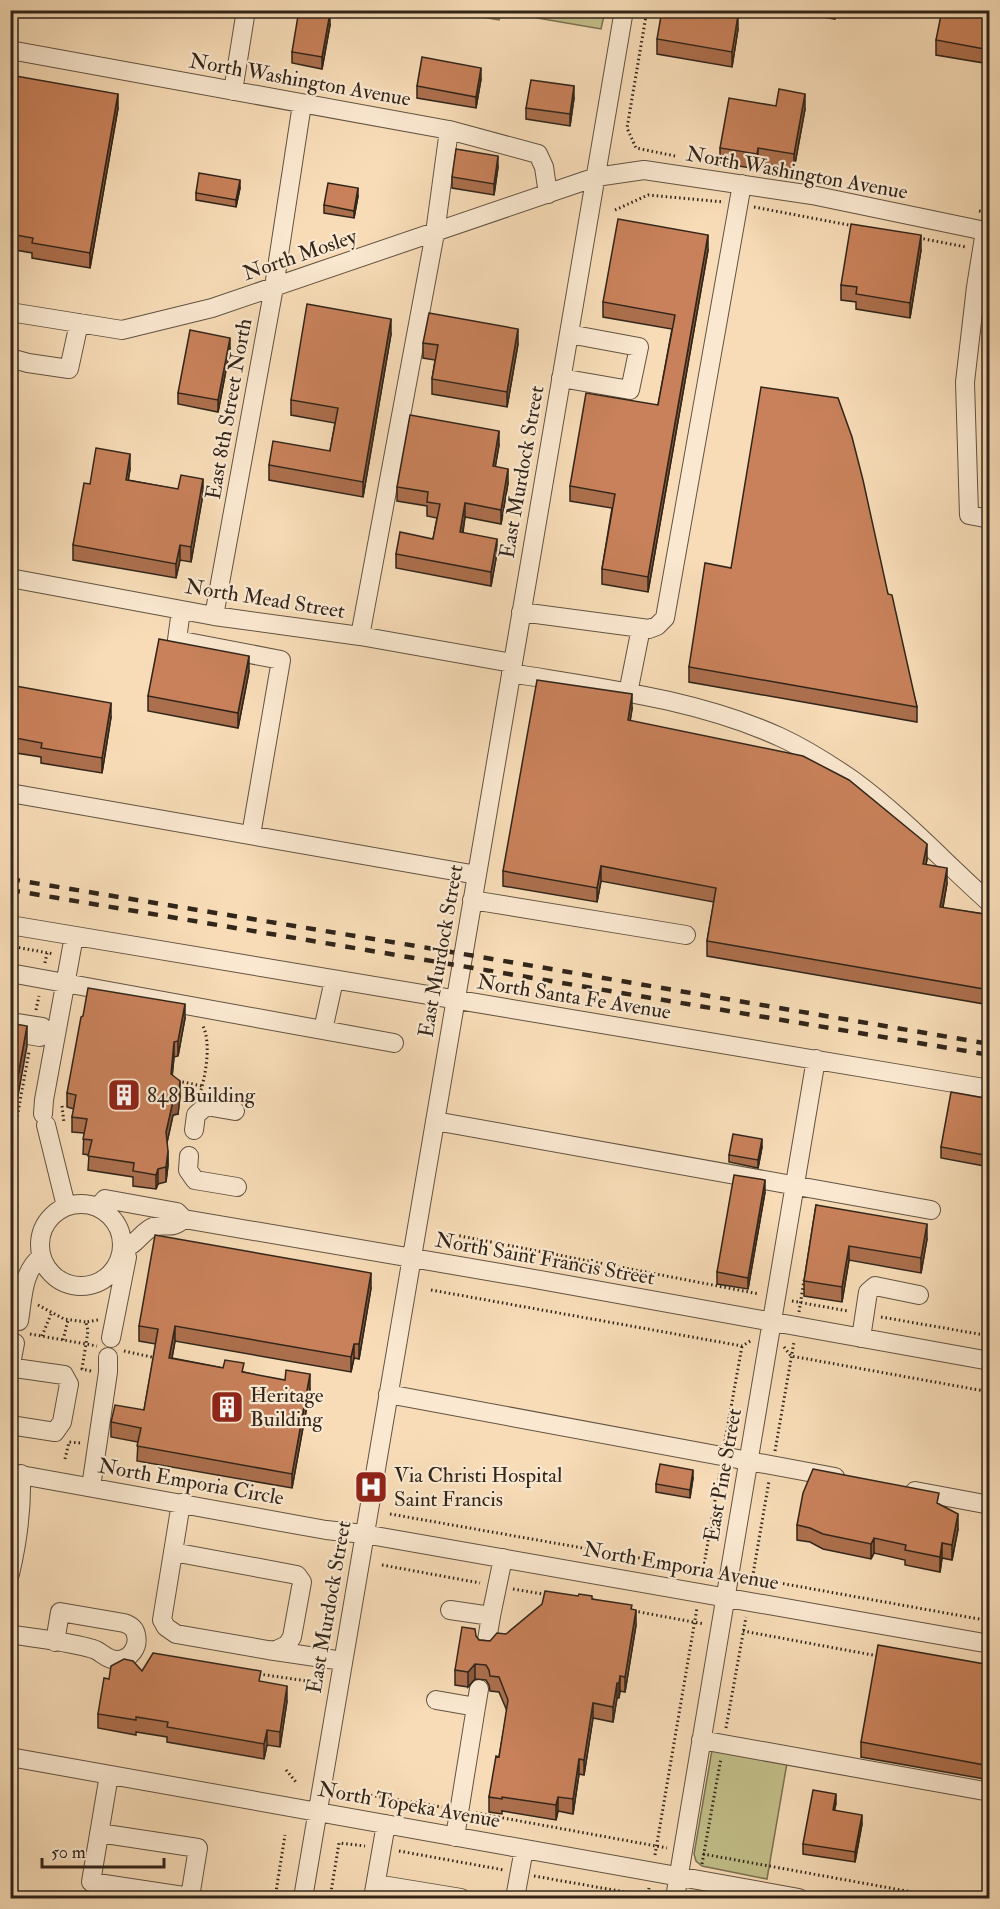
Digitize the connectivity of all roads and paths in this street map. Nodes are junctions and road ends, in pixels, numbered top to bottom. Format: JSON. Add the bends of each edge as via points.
{"nodes":[{"id":1,"x":246,"y":10,"type":"edge"},
{"id":2,"x":624,"y":10,"type":"edge"},
{"id":3,"x":646,"y":10,"type":"edge"},
{"id":4,"x":10,"y":50,"type":"edge"},
{"id":5,"x":233,"y":90,"type":"junction"},
{"id":6,"x":302,"y":104,"type":"junction"},
{"id":7,"x":449,"y":130,"type":"junction"},
{"id":8,"x":683,"y":157,"type":"dead end"},
{"id":9,"x":596,"y":177,"type":"junction"},
{"id":10,"x":742,"y":184,"type":"junction"},
{"id":11,"x":548,"y":194,"type":"junction"},
{"id":12,"x":738,"y":204,"type":"junction"},
{"id":13,"x":615,"y":210,"type":"dead end"},
{"id":14,"x":978,"y":210,"type":"dead end"},
{"id":15,"x":990,"y":213,"type":"edge"},
{"id":16,"x":861,"y":228,"type":"edge"},
{"id":17,"x":987,"y":231,"type":"edge"},
{"id":18,"x":435,"y":233,"type":"junction"},
{"id":19,"x":917,"y":238,"type":"edge"},
{"id":20,"x":982,"y":250,"type":"junction"},
{"id":21,"x":274,"y":287,"type":"junction"},
{"id":22,"x":10,"y":312,"type":"edge"},
{"id":23,"x":79,"y":323,"type":"junction"},
{"id":24,"x":569,"y":334,"type":"junction"},
{"id":25,"x":10,"y":358,"type":"edge"},
{"id":26,"x":561,"y":378,"type":"junction"},
{"id":27,"x":990,"y":519,"type":"edge"},
{"id":28,"x":10,"y":578,"type":"edge"},
{"id":29,"x":181,"y":609,"type":"junction"},
{"id":30,"x":521,"y":612,"type":"junction"},
{"id":31,"x":214,"y":616,"type":"junction"},
{"id":32,"x":641,"y":628,"type":"junction"},
{"id":33,"x":360,"y":636,"type":"junction"},
{"id":34,"x":511,"y":668,"type":"junction"},
{"id":35,"x":628,"y":693,"type":"junction"},
{"id":36,"x":10,"y":793,"type":"edge"},
{"id":37,"x":251,"y":835,"type":"junction"},
{"id":38,"x":477,"y":875,"type":"junction"},
{"id":39,"x":472,"y":900,"type":"junction"},
{"id":40,"x":990,"y":903,"type":"edge"},
{"id":41,"x":10,"y":925,"type":"edge"},
{"id":42,"x":686,"y":935,"type":"dead end"},
{"id":43,"x":74,"y":936,"type":"junction"},
{"id":44,"x":10,"y":946,"type":"edge"},
{"id":45,"x":47,"y":953,"type":"junction"},
{"id":46,"x":70,"y":957,"type":"junction"},
{"id":47,"x":10,"y":974,"type":"edge"},
{"id":48,"x":42,"y":979,"type":"junction"},
{"id":49,"x":334,"y":980,"type":"junction"},
{"id":50,"x":65,"y":983,"type":"junction"},
{"id":51,"x":455,"y":1001,"type":"junction"},
{"id":52,"x":10,"y":1022,"type":"edge"},
{"id":53,"x":202,"y":1024,"type":"dead end"},
{"id":54,"x":323,"y":1030,"type":"junction"},
{"id":55,"x":10,"y":1032,"type":"edge"},
{"id":56,"x":41,"y":1032,"type":"junction"},
{"id":57,"x":394,"y":1043,"type":"dead end"},
{"id":58,"x":816,"y":1059,"type":"junction"},
{"id":59,"x":171,"y":1080,"type":"edge"},
{"id":60,"x":202,"y":1086,"type":"junction"},
{"id":61,"x":990,"y":1089,"type":"edge"},
{"id":62,"x":200,"y":1093,"type":"dead end"},
{"id":63,"x":64,"y":1096,"type":"dead end"},
{"id":64,"x":235,"y":1111,"type":"dead end"},
{"id":65,"x":435,"y":1121,"type":"junction"},
{"id":66,"x":66,"y":1130,"type":"dead end"},
{"id":67,"x":194,"y":1130,"type":"dead end"},
{"id":68,"x":10,"y":1156,"type":"edge"},
{"id":69,"x":189,"y":1156,"type":"dead end"},
{"id":70,"x":795,"y":1186,"type":"junction"},
{"id":71,"x":237,"y":1187,"type":"dead end"},
{"id":72,"x":10,"y":1201,"type":"edge"},
{"id":73,"x":66,"y":1206,"type":"junction"},
{"id":74,"x":98,"y":1208,"type":"junction"},
{"id":75,"x":19,"y":1209,"type":"dead end"},
{"id":76,"x":931,"y":1210,"type":"dead end"},
{"id":77,"x":184,"y":1219,"type":"junction"},
{"id":78,"x":439,"y":1241,"type":"dead end"},
{"id":79,"x":125,"y":1248,"type":"junction"},
{"id":80,"x":41,"y":1257,"type":"junction"},
{"id":81,"x":412,"y":1259,"type":"junction"},
{"id":82,"x":804,"y":1280,"type":"edge"},
{"id":83,"x":430,"y":1290,"type":"dead end"},
{"id":84,"x":919,"y":1295,"type":"dead end"},
{"id":85,"x":776,"y":1298,"type":"junction"},
{"id":86,"x":36,"y":1302,"type":"dead end"},
{"id":87,"x":801,"y":1302,"type":"junction"},
{"id":88,"x":51,"y":1314,"type":"junction"},
{"id":89,"x":864,"y":1314,"type":"junction"},
{"id":90,"x":102,"y":1319,"type":"dead end"},
{"id":91,"x":68,"y":1320,"type":"junction"},
{"id":92,"x":86,"y":1322,"type":"junction"},
{"id":93,"x":772,"y":1322,"type":"junction"},
{"id":94,"x":796,"y":1327,"type":"junction"},
{"id":95,"x":19,"y":1332,"type":"junction"},
{"id":96,"x":42,"y":1336,"type":"junction"},
{"id":97,"x":990,"y":1336,"type":"edge"},
{"id":98,"x":861,"y":1338,"type":"junction"},
{"id":99,"x":63,"y":1340,"type":"junction"},
{"id":100,"x":769,"y":1342,"type":"junction"},
{"id":101,"x":86,"y":1344,"type":"junction"},
{"id":102,"x":742,"y":1346,"type":"junction"},
{"id":103,"x":111,"y":1348,"type":"junction"},
{"id":104,"x":791,"y":1356,"type":"junction"},
{"id":105,"x":166,"y":1360,"type":"edge"},
{"id":106,"x":990,"y":1361,"type":"edge"},
{"id":107,"x":10,"y":1370,"type":"edge"},
{"id":108,"x":96,"y":1372,"type":"dead end"},
{"id":109,"x":990,"y":1392,"type":"edge"},
{"id":110,"x":388,"y":1395,"type":"junction"},
{"id":111,"x":10,"y":1425,"type":"edge"},
{"id":112,"x":87,"y":1444,"type":"dead end"},
{"id":113,"x":723,"y":1456,"type":"junction"},
{"id":114,"x":66,"y":1459,"type":"dead end"},
{"id":115,"x":748,"y":1461,"type":"junction"},
{"id":116,"x":772,"y":1465,"type":"junction"},
{"id":117,"x":16,"y":1474,"type":"edge"},
{"id":118,"x":852,"y":1480,"type":"edge"},
{"id":119,"x":91,"y":1487,"type":"junction"},
{"id":120,"x":898,"y":1488,"type":"edge"},
{"id":121,"x":181,"y":1503,"type":"junction"},
{"id":122,"x":990,"y":1505,"type":"edge"},
{"id":123,"x":390,"y":1514,"type":"dead end"},
{"id":124,"x":364,"y":1534,"type":"junction"},
{"id":125,"x":173,"y":1552,"type":"junction"},
{"id":126,"x":502,"y":1558,"type":"junction"},
{"id":127,"x":382,"y":1564,"type":"dead end"},
{"id":128,"x":703,"y":1569,"type":"junction"},
{"id":129,"x":10,"y":1574,"type":"edge"},
{"id":130,"x":729,"y":1574,"type":"junction"},
{"id":131,"x":752,"y":1578,"type":"junction"},
{"id":132,"x":497,"y":1586,"type":"junction"},
{"id":133,"x":700,"y":1592,"type":"junction"},
{"id":134,"x":556,"y":1597,"type":"edge"},
{"id":135,"x":725,"y":1597,"type":"junction"},
{"id":136,"x":748,"y":1601,"type":"junction"},
{"id":137,"x":450,"y":1610,"type":"dead end"},
{"id":138,"x":626,"y":1610,"type":"edge"},
{"id":139,"x":492,"y":1616,"type":"junction"},
{"id":140,"x":990,"y":1621,"type":"edge"},
{"id":141,"x":694,"y":1622,"type":"junction"},
{"id":142,"x":720,"y":1627,"type":"junction"},
{"id":143,"x":743,"y":1631,"type":"junction"},
{"id":144,"x":10,"y":1634,"type":"edge"},
{"id":145,"x":55,"y":1642,"type":"dead end"},
{"id":146,"x":990,"y":1644,"type":"edge"},
{"id":147,"x":486,"y":1646,"type":"edge"},
{"id":148,"x":274,"y":1651,"type":"junction"},
{"id":149,"x":884,"y":1657,"type":"edge"},
{"id":150,"x":343,"y":1661,"type":"junction"},
{"id":151,"x":254,"y":1673,"type":"edge"},
{"id":152,"x":314,"y":1682,"type":"dead end"},
{"id":153,"x":479,"y":1689,"type":"dead end"},
{"id":154,"x":436,"y":1700,"type":"dead end"},
{"id":155,"x":476,"y":1707,"type":"junction"},
{"id":156,"x":701,"y":1740,"type":"junction"},
{"id":157,"x":723,"y":1744,"type":"junction"},
{"id":158,"x":10,"y":1757,"type":"edge"},
{"id":159,"x":286,"y":1770,"type":"dead end"},
{"id":160,"x":109,"y":1775,"type":"junction"},
{"id":161,"x":296,"y":1782,"type":"dead end"},
{"id":162,"x":344,"y":1791,"type":"dead end"},
{"id":163,"x":990,"y":1792,"type":"edge"},
{"id":164,"x":459,"y":1810,"type":"junction"},
{"id":165,"x":317,"y":1812,"type":"junction"},
{"id":166,"x":386,"y":1824,"type":"junction"},
{"id":167,"x":99,"y":1833,"type":"junction"},
{"id":168,"x":285,"y":1835,"type":"dead end"},
{"id":169,"x":455,"y":1837,"type":"junction"},
{"id":170,"x":656,"y":1846,"type":"junction"},
{"id":171,"x":382,"y":1848,"type":"junction"},
{"id":172,"x":524,"y":1849,"type":"junction"},
{"id":173,"x":682,"y":1851,"type":"junction"},
{"id":174,"x":704,"y":1855,"type":"junction"},
{"id":175,"x":652,"y":1872,"type":"junction"},
{"id":176,"x":520,"y":1873,"type":"junction"},
{"id":177,"x":678,"y":1877,"type":"junction"},
{"id":178,"x":699,"y":1881,"type":"junction"},
{"id":179,"x":374,"y":1891,"type":"edge"},
{"id":180,"x":647,"y":1898,"type":"edge"},
{"id":181,"x":274,"y":1899,"type":"edge"},
{"id":182,"x":303,"y":1899,"type":"edge"},
{"id":183,"x":330,"y":1899,"type":"edge"},
{"id":184,"x":461,"y":1899,"type":"edge"},
{"id":185,"x":515,"y":1899,"type":"edge"},
{"id":186,"x":659,"y":1899,"type":"edge"},
{"id":187,"x":675,"y":1899,"type":"edge"},
{"id":188,"x":799,"y":1899,"type":"edge"},
{"id":189,"x":945,"y":1899,"type":"edge"}],
"edges":[{"from":1,"to":5,"type":"street"},
{"from":2,"to":9,"type":"street","name":"East Murdock Street"},
{"from":3,"to":8,"type":"path","via":[[627,128],[636,148]]},
{"from":4,"to":5,"type":"street","name":"North Washington Avenue"},
{"from":5,"to":6,"type":"street","name":"North Washington Avenue"},
{"from":6,"to":7,"type":"street","name":"North Washington Avenue"},
{"from":6,"to":21,"type":"street","name":"East 8th Street North"},
{"from":7,"to":11,"type":"street","name":"North Washington Avenue","via":[[538,154]]},
{"from":7,"to":18,"type":"street"},
{"from":9,"to":10,"type":"street","name":"North Washington Avenue","via":[[644,170]]},
{"from":9,"to":11,"type":"street","name":"North Mosley"},
{"from":9,"to":24,"type":"street","name":"East Murdock Street"},
{"from":10,"to":12,"type":"street"},
{"from":10,"to":17,"type":"street","name":"North Washington Avenue"},
{"from":11,"to":18,"type":"street","name":"North Mosley"},
{"from":12,"to":13,"type":"path","via":[[648,195]]},
{"from":12,"to":16,"type":"path"},
{"from":12,"to":32,"type":"street","via":[[665,618],[657,626]]},
{"from":14,"to":15,"type":"path"},
{"from":17,"to":20,"type":"street"},
{"from":18,"to":21,"type":"street","name":"North Mosley"},
{"from":18,"to":33,"type":"street"},
{"from":19,"to":20,"type":"path"},
{"from":20,"to":27,"type":"street","via":[[965,382],[969,516]]},
{"from":21,"to":23,"type":"street","name":"North Mosley","via":[[212,309],[122,330]]},
{"from":21,"to":31,"type":"street","name":"East 8th Street North"},
{"from":22,"to":23,"type":"street","name":"North Mosley"},
{"from":23,"to":25,"type":"street","via":[[69,369]]},
{"from":24,"to":26,"type":"street","name":"East Murdock Street"},
{"from":24,"to":26,"type":"street","via":[[639,347],[630,390]]},
{"from":26,"to":30,"type":"street","name":"East Murdock Street"},
{"from":28,"to":29,"type":"street","name":"North Mead Street"},
{"from":29,"to":31,"type":"street","name":"North Mead Street"},
{"from":29,"to":37,"type":"street","via":[[177,640],[280,660]]},
{"from":30,"to":32,"type":"street"},
{"from":30,"to":34,"type":"street","name":"East Murdock Street"},
{"from":31,"to":33,"type":"street","name":"North Mead Street"},
{"from":32,"to":35,"type":"street"},
{"from":33,"to":34,"type":"street","name":"North Mead Street"},
{"from":34,"to":35,"type":"street","name":"North Mead Street"},
{"from":34,"to":38,"type":"street","name":"East Murdock Street"},
{"from":35,"to":40,"type":"street","name":"North Mead Street","via":[[723,715],[781,737],[818,757],[930,845]]},
{"from":36,"to":37,"type":"street"},
{"from":37,"to":38,"type":"street"},
{"from":38,"to":39,"type":"street","name":"East Murdock Street"},
{"from":39,"to":42,"type":"street"},
{"from":39,"to":51,"type":"street","name":"East Murdock Street"},
{"from":41,"to":43,"type":"street","name":"North Santa Fe Avenue"},
{"from":43,"to":46,"type":"street"},
{"from":43,"to":49,"type":"street","name":"North Santa Fe Avenue"},
{"from":44,"to":45,"type":"path"},
{"from":45,"to":46,"type":"path"},
{"from":45,"to":48,"type":"path"},
{"from":46,"to":50,"type":"street"},
{"from":47,"to":48,"type":"street"},
{"from":48,"to":50,"type":"street"},
{"from":48,"to":56,"type":"path"},
{"from":49,"to":51,"type":"street","name":"North Santa Fe Avenue"},
{"from":49,"to":54,"type":"street"},
{"from":50,"to":54,"type":"street"},
{"from":50,"to":56,"type":"street"},
{"from":51,"to":58,"type":"street","name":"North Santa Fe Avenue"},
{"from":51,"to":65,"type":"street","name":"East Murdock Street"},
{"from":52,"to":56,"type":"street"},
{"from":53,"to":60,"type":"path","via":[[206,1049]]},
{"from":54,"to":57,"type":"street"},
{"from":55,"to":56,"type":"street"},
{"from":56,"to":68,"type":"path"},
{"from":56,"to":73,"type":"street","via":[[45,1119]]},
{"from":58,"to":61,"type":"street","name":"North Santa Fe Avenue"},
{"from":58,"to":70,"type":"street","name":"East Pine Street"},
{"from":59,"to":60,"type":"path"},
{"from":60,"to":62,"type":"path"},
{"from":63,"to":66,"type":"path"},
{"from":64,"to":67,"type":"street","via":[[206,1106],[196,1115]]},
{"from":65,"to":70,"type":"street"},
{"from":65,"to":81,"type":"street","name":"East Murdock Street"},
{"from":69,"to":71,"type":"street","via":[[188,1170],[195,1180]]},
{"from":70,"to":76,"type":"street"},
{"from":70,"to":85,"type":"street","name":"East Pine Street"},
{"from":72,"to":75,"type":"path"},
{"from":73,"to":74,"type":"street","via":[[80,1203]]},
{"from":73,"to":80,"type":"street","via":[[45,1224],[40,1238]]},
{"from":74,"to":77,"type":"street","name":"North Saint Francis Street","via":[[105,1200],[177,1212]]},
{"from":74,"to":79,"type":"street","via":[[116,1222]]},
{"from":77,"to":79,"type":"street","via":[[175,1226],[156,1226]]},
{"from":77,"to":81,"type":"street","name":"North Saint Francis Street"},
{"from":78,"to":85,"type":"path","via":[[450,1234]]},
{"from":79,"to":80,"type":"street","via":[[111,1274],[88,1286],[63,1283],[52,1275]]},
{"from":79,"to":103,"type":"street"},
{"from":80,"to":95,"type":"street","via":[[27,1274]]},
{"from":81,"to":93,"type":"street","name":"North Saint Francis Street"},
{"from":81,"to":110,"type":"street","name":"East Murdock Street"},
{"from":82,"to":87,"type":"path"},
{"from":83,"to":102,"type":"path"},
{"from":84,"to":89,"type":"street","via":[[875,1286],[868,1292]]},
{"from":85,"to":87,"type":"path"},
{"from":85,"to":93,"type":"street","name":"East Pine Street"},
{"from":86,"to":88,"type":"path"},
{"from":87,"to":89,"type":"path"},
{"from":87,"to":94,"type":"path"},
{"from":88,"to":91,"type":"path"},
{"from":88,"to":96,"type":"path"},
{"from":89,"to":97,"type":"path"},
{"from":89,"to":98,"type":"street"},
{"from":90,"to":92,"type":"path"},
{"from":91,"to":92,"type":"path"},
{"from":91,"to":99,"type":"path"},
{"from":92,"to":101,"type":"path"},
{"from":93,"to":94,"type":"street","name":"North Saint Francis Street"},
{"from":93,"to":100,"type":"street","name":"East Pine Street"},
{"from":94,"to":98,"type":"street","name":"North Saint Francis Street"},
{"from":94,"to":104,"type":"path"},
{"from":95,"to":96,"type":"path"},
{"from":95,"to":107,"type":"street"},
{"from":96,"to":99,"type":"path"},
{"from":98,"to":106,"type":"street","name":"North Saint Francis Street"},
{"from":99,"to":101,"type":"path"},
{"from":100,"to":102,"type":"path","via":[[751,1340]]},
{"from":100,"to":104,"type":"path","via":[[780,1343]]},
{"from":100,"to":115,"type":"street","name":"East Pine Street"},
{"from":101,"to":103,"type":"path"},
{"from":101,"to":108,"type":"path","via":[[82,1369]]},
{"from":102,"to":113,"type":"path"},
{"from":103,"to":105,"type":"path"},
{"from":103,"to":119,"type":"street"},
{"from":104,"to":109,"type":"path"},
{"from":104,"to":116,"type":"path"},
{"from":107,"to":111,"type":"street","via":[[64,1375],[69,1384],[62,1422],[55,1432]]},
{"from":110,"to":113,"type":"street"},
{"from":110,"to":124,"type":"street","name":"East Murdock Street"},
{"from":112,"to":114,"type":"path","via":[[69,1442]]},
{"from":113,"to":115,"type":"street"},
{"from":113,"to":128,"type":"path"},
{"from":115,"to":116,"type":"street"},
{"from":115,"to":130,"type":"street","name":"East Pine Street"},
{"from":116,"to":118,"type":"street"},
{"from":116,"to":131,"type":"path"},
{"from":117,"to":119,"type":"street","name":"North Emporia Circle"},
{"from":117,"to":129,"type":"street","via":[[22,1505]]},
{"from":119,"to":121,"type":"street","name":"North Emporia Circle"},
{"from":120,"to":122,"type":"street"},
{"from":121,"to":124,"type":"street","name":"North Emporia Circle"},
{"from":121,"to":125,"type":"street"},
{"from":123,"to":128,"type":"path"},
{"from":124,"to":126,"type":"street","name":"North Emporia Avenue"},
{"from":124,"to":150,"type":"street","name":"East Murdock Street"},
{"from":125,"to":148,"type":"street","via":[[162,1620],[166,1627],[176,1634]]},
{"from":125,"to":148,"type":"street","via":[[297,1575],[302,1582],[292,1637],[287,1645]]},
{"from":126,"to":132,"type":"street"},
{"from":126,"to":133,"type":"street","name":"North Emporia Avenue"},
{"from":127,"to":132,"type":"path"},
{"from":128,"to":130,"type":"path"},
{"from":128,"to":133,"type":"path"},
{"from":130,"to":135,"type":"street","name":"East Pine Street"},
{"from":131,"to":136,"type":"path"},
{"from":131,"to":140,"type":"path"},
{"from":132,"to":134,"type":"path"},
{"from":132,"to":139,"type":"street"},
{"from":133,"to":135,"type":"street","name":"North Emporia Avenue"},
{"from":133,"to":141,"type":"path"},
{"from":135,"to":136,"type":"street","name":"North Emporia Avenue"},
{"from":135,"to":142,"type":"street","name":"East Pine Street"},
{"from":136,"to":143,"type":"path"},
{"from":136,"to":146,"type":"street","name":"North Emporia Avenue"},
{"from":137,"to":139,"type":"street"},
{"from":138,"to":141,"type":"path"},
{"from":139,"to":147,"type":"street"},
{"from":141,"to":142,"type":"path"},
{"from":141,"to":170,"type":"path"},
{"from":142,"to":156,"type":"street","name":"East Pine Street"},
{"from":143,"to":149,"type":"path"},
{"from":143,"to":157,"type":"path"},
{"from":144,"to":145,"type":"street"},
{"from":148,"to":150,"type":"street"},
{"from":150,"to":165,"type":"street","name":"East Murdock Street"},
{"from":151,"to":152,"type":"path"},
{"from":153,"to":155,"type":"street"},
{"from":154,"to":155,"type":"street"},
{"from":155,"to":164,"type":"street"},
{"from":156,"to":157,"type":"street"},
{"from":156,"to":173,"type":"street","name":"East Pine Street"},
{"from":157,"to":163,"type":"street"},
{"from":157,"to":174,"type":"path"},
{"from":158,"to":160,"type":"street","name":"North Topeka Avenue"},
{"from":159,"to":161,"type":"path"},
{"from":160,"to":165,"type":"street","name":"North Topeka Avenue"},
{"from":160,"to":167,"type":"street"},
{"from":162,"to":164,"type":"path"},
{"from":164,"to":169,"type":"street"},
{"from":164,"to":170,"type":"path"},
{"from":165,"to":166,"type":"street","name":"North Topeka Avenue"},
{"from":165,"to":182,"type":"street","name":"East Murdock Street"},
{"from":166,"to":169,"type":"street","name":"North Topeka Avenue"},
{"from":166,"to":171,"type":"street"},
{"from":167,"to":167,"type":"street","via":[[91,1882],[190,1897],[198,1848]]},
{"from":168,"to":181,"type":"path"},
{"from":169,"to":172,"type":"street","name":"North Topeka Avenue"},
{"from":170,"to":173,"type":"path"},
{"from":170,"to":175,"type":"path"},
{"from":171,"to":176,"type":"path"},
{"from":171,"to":179,"type":"street"},
{"from":171,"to":183,"type":"path","via":[[339,1843]]},
{"from":172,"to":175,"type":"street","name":"North Topeka Avenue"},
{"from":172,"to":176,"type":"street"},
{"from":173,"to":174,"type":"path"},
{"from":173,"to":177,"type":"street","name":"East Pine Street"},
{"from":174,"to":178,"type":"path"},
{"from":174,"to":189,"type":"path"},
{"from":175,"to":177,"type":"street","name":"North Topeka Avenue"},
{"from":175,"to":180,"type":"path"},
{"from":176,"to":180,"type":"path"},
{"from":176,"to":185,"type":"street"},
{"from":177,"to":178,"type":"street","name":"North Topeka Avenue"},
{"from":177,"to":187,"type":"street","name":"East Pine Street"},
{"from":178,"to":188,"type":"street","name":"North Topeka Avenue"},
{"from":179,"to":184,"type":"street"},
{"from":180,"to":186,"type":"path"}]}
